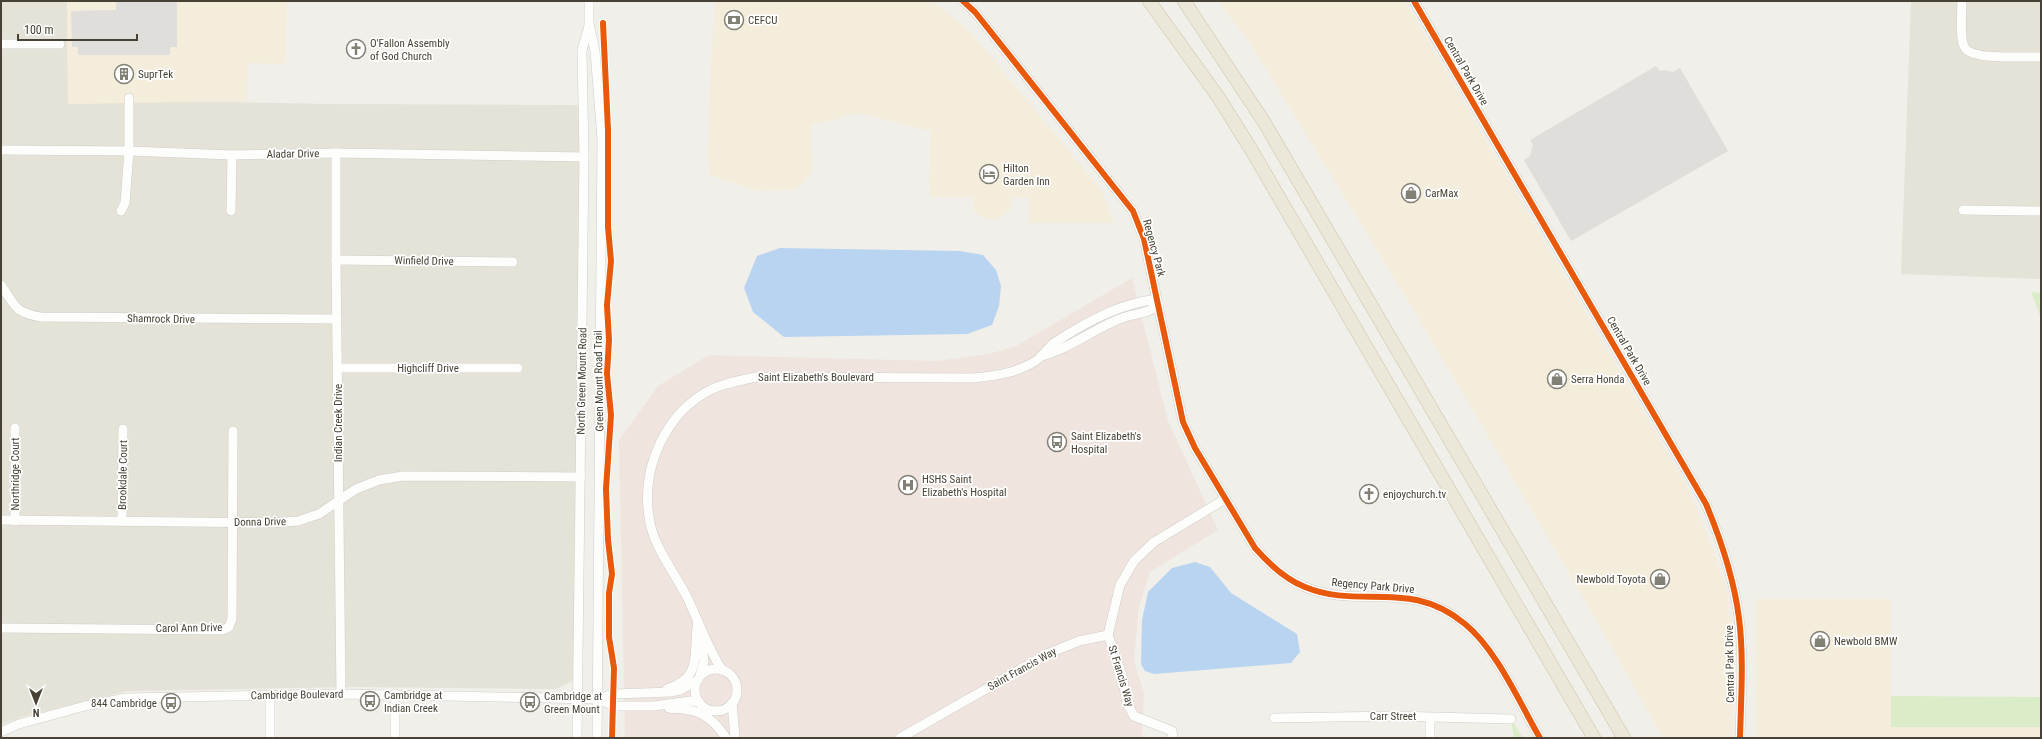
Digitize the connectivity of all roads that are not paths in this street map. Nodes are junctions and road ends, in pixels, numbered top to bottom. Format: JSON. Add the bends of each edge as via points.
{"nodes":[{"id":1,"x":594,"y":1,"type":"edge"},
{"id":2,"x":963,"y":1,"type":"edge"},
{"id":3,"x":1149,"y":1,"type":"edge"},
{"id":4,"x":1184,"y":1,"type":"edge"},
{"id":5,"x":1414,"y":1,"type":"edge"},
{"id":6,"x":1962,"y":1,"type":"edge"},
{"id":7,"x":589,"y":6,"type":"edge"},
{"id":8,"x":589,"y":24,"type":"junction"},
{"id":9,"x":1,"y":44,"type":"edge"},
{"id":10,"x":60,"y":44,"type":"dead end"},
{"id":11,"x":2041,"y":56,"type":"edge"},
{"id":12,"x":129,"y":98,"type":"dead end"},
{"id":13,"x":1,"y":150,"type":"edge"},
{"id":14,"x":129,"y":151,"type":"junction"},
{"id":15,"x":336,"y":153,"type":"junction"},
{"id":16,"x":232,"y":155,"type":"junction"},
{"id":17,"x":584,"y":157,"type":"junction"},
{"id":18,"x":1963,"y":210,"type":"dead end"},
{"id":19,"x":120,"y":211,"type":"dead end"},
{"id":20,"x":231,"y":211,"type":"dead end"},
{"id":21,"x":2041,"y":211,"type":"edge"},
{"id":22,"x":336,"y":260,"type":"junction"},
{"id":23,"x":513,"y":262,"type":"dead end"},
{"id":24,"x":1,"y":285,"type":"edge"},
{"id":25,"x":1158,"y":303,"type":"junction"},
{"id":26,"x":337,"y":320,"type":"junction"},
{"id":27,"x":338,"y":368,"type":"junction"},
{"id":28,"x":518,"y":368,"type":"dead end"},
{"id":29,"x":15,"y":428,"type":"dead end"},
{"id":30,"x":123,"y":429,"type":"dead end"},
{"id":31,"x":233,"y":431,"type":"dead end"},
{"id":32,"x":581,"y":477,"type":"junction"},
{"id":33,"x":1225,"y":499,"type":"junction"},
{"id":34,"x":338,"y":502,"type":"junction"},
{"id":35,"x":1,"y":520,"type":"edge"},
{"id":36,"x":15,"y":520,"type":"junction"},
{"id":37,"x":122,"y":521,"type":"junction"},
{"id":38,"x":233,"y":523,"type":"junction"},
{"id":39,"x":700,"y":626,"type":"junction"},
{"id":40,"x":1,"y":628,"type":"edge"},
{"id":41,"x":1108,"y":635,"type":"junction"},
{"id":42,"x":722,"y":670,"type":"junction"},
{"id":43,"x":699,"y":678,"type":"junction"},
{"id":44,"x":341,"y":694,"type":"junction"},
{"id":45,"x":395,"y":694,"type":"junction"},
{"id":46,"x":659,"y":694,"type":"junction"},
{"id":47,"x":270,"y":695,"type":"junction"},
{"id":48,"x":578,"y":699,"type":"junction"},
{"id":49,"x":598,"y":699,"type":"junction"},
{"id":50,"x":699,"y":702,"type":"junction"},
{"id":51,"x":732,"y":703,"type":"junction"},
{"id":52,"x":662,"y":706,"type":"junction"},
{"id":53,"x":711,"y":710,"type":"junction"},
{"id":54,"x":1274,"y":718,"type":"dead end"},
{"id":55,"x":1430,"y":718,"type":"junction"},
{"id":56,"x":1511,"y":719,"type":"dead end"},
{"id":57,"x":1,"y":732,"type":"edge"},
{"id":58,"x":270,"y":738,"type":"edge"},
{"id":59,"x":395,"y":738,"type":"edge"},
{"id":60,"x":577,"y":738,"type":"edge"},
{"id":61,"x":597,"y":738,"type":"edge"},
{"id":62,"x":726,"y":738,"type":"edge"},
{"id":63,"x":733,"y":738,"type":"edge"},
{"id":64,"x":900,"y":738,"type":"edge"},
{"id":65,"x":1174,"y":738,"type":"edge"},
{"id":66,"x":1430,"y":738,"type":"edge"},
{"id":67,"x":1540,"y":738,"type":"edge"},
{"id":68,"x":1594,"y":738,"type":"edge"},
{"id":69,"x":1624,"y":738,"type":"edge"},
{"id":70,"x":1740,"y":738,"type":"edge"}],
"edges":[{"from":1,"to":7,"type":"street"},
{"from":2,"to":25,"type":"street","name":"Regency Park","via":[[975,12],[1130,207],[1144,239]]},
{"from":3,"to":68,"type":"highway","via":[[1219,98],[1252,151]]},
{"from":4,"to":69,"type":"highway","via":[[1264,122]]},
{"from":5,"to":70,"type":"street","name":"Central Park Drive","via":[[1706,504],[1726,558],[1739,618]]},
{"from":6,"to":11,"type":"street","via":[[1962,37],[1964,47],[1971,53],[1984,56]]},
{"from":7,"to":8,"type":"street","name":"North Green Mount Road"},
{"from":8,"to":17,"type":"street","name":"North Green Mount Road","via":[[582,50]]},
{"from":8,"to":49,"type":"street","name":"North Green Mount Road","via":[[595,51],[602,139]]},
{"from":9,"to":10,"type":"street"},
{"from":12,"to":14,"type":"street"},
{"from":13,"to":14,"type":"street","name":"Aladar Drive"},
{"from":14,"to":16,"type":"street","name":"Aladar Drive"},
{"from":14,"to":19,"type":"street","via":[[125,203]]},
{"from":15,"to":16,"type":"street","name":"Aladar Drive"},
{"from":15,"to":17,"type":"street","name":"Aladar Drive"},
{"from":15,"to":22,"type":"street","name":"Indian Creek Drive"},
{"from":16,"to":20,"type":"street"},
{"from":17,"to":32,"type":"street","name":"North Green Mount Road"},
{"from":18,"to":21,"type":"street"},
{"from":22,"to":23,"type":"street","name":"Winfield Drive"},
{"from":22,"to":26,"type":"street","name":"Indian Creek Drive"},
{"from":24,"to":26,"type":"street","name":"Shamrock Drive","via":[[24,315],[41,318]]},
{"from":25,"to":33,"type":"street","name":"Regency Park","via":[[1183,422]]},
{"from":25,"to":39,"type":"street","name":"Saint Elizabeth's Boulevard","via":[[1145,300],[1104,313],[1052,344],[1041,356],[1020,368],[990,376],[756,377],[724,384],[698,398],[674,420],[658,448],[649,476],[647,499],[654,538]]},
{"from":26,"to":27,"type":"street","name":"Indian Creek Drive"},
{"from":27,"to":28,"type":"street","name":"Highcliff Drive"},
{"from":27,"to":34,"type":"street","name":"Indian Creek Drive"},
{"from":29,"to":36,"type":"street","name":"Northridge Court"},
{"from":30,"to":37,"type":"street","name":"Brookdale Court"},
{"from":31,"to":38,"type":"street","name":"Carol Ann Drive"},
{"from":32,"to":34,"type":"street","name":"Donna Drive","via":[[404,476],[379,480],[356,489]]},
{"from":32,"to":48,"type":"street","name":"North Green Mount Road"},
{"from":33,"to":41,"type":"street","via":[[1160,538],[1134,561],[1120,585]]},
{"from":33,"to":67,"type":"street","name":"Regency Park Drive","via":[[1245,534],[1267,562],[1306,587],[1329,593],[1408,597],[1446,611],[1464,623],[1489,649]]},
{"from":34,"to":38,"type":"street","name":"Donna Drive","via":[[319,514],[298,520]]},
{"from":34,"to":44,"type":"street","name":"Indian Creek Drive"},
{"from":35,"to":36,"type":"street","name":"Donna Drive"},
{"from":36,"to":37,"type":"street","name":"Donna Drive"},
{"from":37,"to":38,"type":"street","name":"Donna Drive"},
{"from":38,"to":40,"type":"street","name":"Carol Ann Drive","via":[[232,619],[229,627],[223,630]]},
{"from":39,"to":42,"type":"street","name":"Saint Elizabeth's Boulevard"},
{"from":39,"to":43,"type":"street","name":"Saint Elizabeth's Boulevard","via":[[704,660]]},
{"from":39,"to":46,"type":"street","via":[[695,633],[697,651],[693,668],[679,683]]},
{"from":41,"to":64,"type":"street","name":"Saint Francis Way","via":[[1079,641],[1046,654]]},
{"from":41,"to":65,"type":"street","name":"St Francis Way","via":[[1122,675],[1127,703],[1134,716],[1172,731]]},
{"from":42,"to":43,"type":"street","via":[[708,670]]},
{"from":42,"to":51,"type":"street","name":"Saint Elizabeth's Boulevard","via":[[730,674],[735,682],[736,695]]},
{"from":43,"to":46,"type":"street","via":[[680,690]]},
{"from":43,"to":50,"type":"street","name":"Saint Elizabeth's Boulevard","via":[[695,689]]},
{"from":44,"to":45,"type":"street","name":"Cambridge Boulevard"},
{"from":44,"to":47,"type":"street","name":"Cambridge Boulevard"},
{"from":45,"to":48,"type":"street","name":"Cambridge Boulevard"},
{"from":45,"to":59,"type":"street"},
{"from":46,"to":49,"type":"street","via":[[613,694]]},
{"from":47,"to":57,"type":"street","name":"Cambridge Boulevard","via":[[126,698],[85,706],[19,724]]},
{"from":47,"to":58,"type":"street"},
{"from":48,"to":49,"type":"street","name":"Cambridge Boulevard"},
{"from":48,"to":60,"type":"street","name":"North Green Mount Road"},
{"from":49,"to":52,"type":"street","via":[[613,706]]},
{"from":49,"to":61,"type":"street","name":"North Green Mount Road"},
{"from":50,"to":52,"type":"street"},
{"from":50,"to":53,"type":"street"},
{"from":51,"to":53,"type":"street","via":[[720,710]]},
{"from":51,"to":63,"type":"street"},
{"from":52,"to":62,"type":"street","via":[[701,714],[716,725]]},
{"from":53,"to":63,"type":"street"},
{"from":54,"to":55,"type":"street","name":"Carr Street"},
{"from":55,"to":56,"type":"street","name":"Carr Street"},
{"from":55,"to":66,"type":"street"}]}
